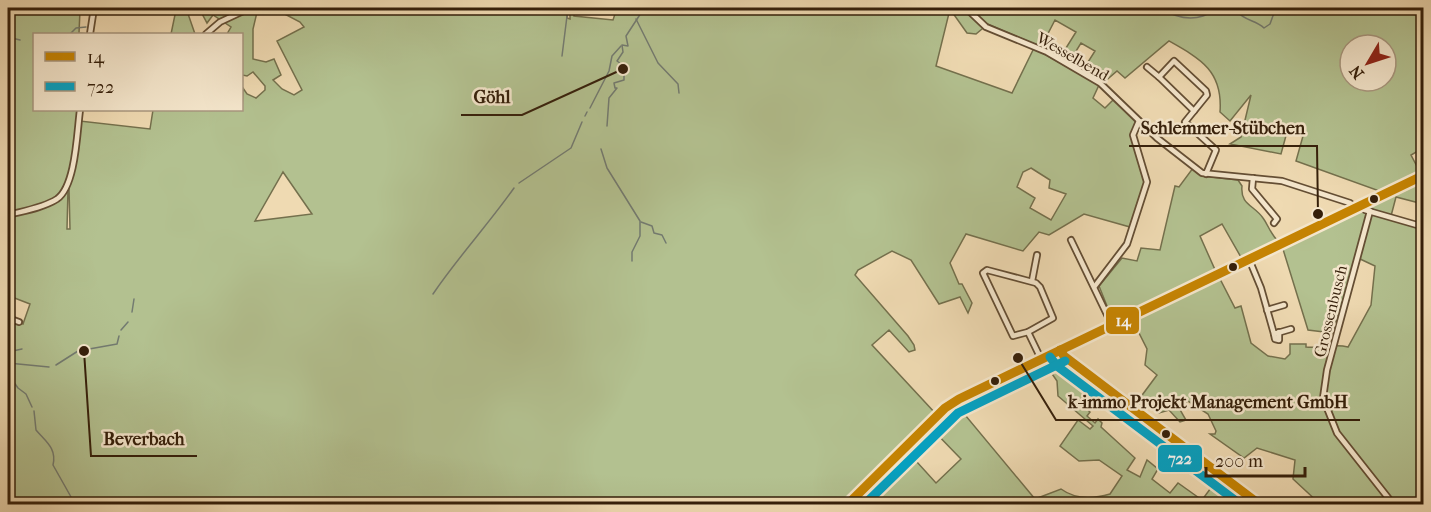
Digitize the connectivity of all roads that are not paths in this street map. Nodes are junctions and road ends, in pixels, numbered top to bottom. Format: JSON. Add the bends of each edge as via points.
{"nodes":[{"id":1,"x":94,"y":8,"type":"edge"},
{"id":2,"x":250,"y":8,"type":"edge"},
{"id":3,"x":966,"y":8,"type":"edge"},
{"id":4,"x":90,"y":33,"type":"edge"},
{"id":5,"x":207,"y":33,"type":"edge"},
{"id":6,"x":1147,"y":66,"type":"dead end"},
{"id":7,"x":1159,"y":77,"type":"junction"},
{"id":8,"x":80,"y":111,"type":"edge"},
{"id":9,"x":1194,"y":111,"type":"junction"},
{"id":10,"x":1139,"y":121,"type":"junction"},
{"id":11,"x":1206,"y":174,"type":"junction"},
{"id":12,"x":1424,"y":175,"type":"edge"},
{"id":13,"x":1253,"y":178,"type":"junction"},
{"id":14,"x":1359,"y":207,"type":"junction"},
{"id":15,"x":1371,"y":211,"type":"junction"},
{"id":16,"x":8,"y":215,"type":"edge"},
{"id":17,"x":1274,"y":223,"type":"dead end"},
{"id":18,"x":1424,"y":226,"type":"edge"},
{"id":19,"x":1071,"y":240,"type":"dead end"},
{"id":20,"x":1037,"y":255,"type":"dead end"},
{"id":21,"x":1250,"y":259,"type":"junction"},
{"id":22,"x":1032,"y":281,"type":"junction"},
{"id":23,"x":1095,"y":286,"type":"junction"},
{"id":24,"x":1284,"y":305,"type":"dead end"},
{"id":25,"x":1267,"y":310,"type":"junction"},
{"id":26,"x":8,"y":318,"type":"edge"},
{"id":27,"x":19,"y":322,"type":"dead end"},
{"id":28,"x":1112,"y":324,"type":"junction"},
{"id":29,"x":1291,"y":329,"type":"dead end"},
{"id":30,"x":1028,"y":332,"type":"junction"},
{"id":31,"x":1060,"y":350,"type":"junction"},
{"id":32,"x":1041,"y":359,"type":"junction"},
{"id":33,"x":848,"y":504,"type":"edge"},
{"id":34,"x":1259,"y":504,"type":"edge"},
{"id":35,"x":1393,"y":504,"type":"edge"}],
"edges":[{"from":1,"to":4,"type":"street"},
{"from":2,"to":5,"type":"street","via":[[220,22]]},
{"from":3,"to":10,"type":"street","name":"Wesselbend","via":[[986,27],[1047,52],[1100,83]]},
{"from":6,"to":7,"type":"street"},
{"from":7,"to":9,"type":"street"},
{"from":7,"to":9,"type":"street","via":[[1174,61],[1202,87],[1207,95]]},
{"from":8,"to":16,"type":"street","via":[[69,181],[63,194],[48,203]]},
{"from":9,"to":11,"type":"street","via":[[1185,122],[1216,150]]},
{"from":10,"to":11,"type":"street","name":"Wesselbend","via":[[1187,163]]},
{"from":10,"to":23,"type":"street","via":[[1133,135],[1147,182],[1127,244]]},
{"from":11,"to":13,"type":"street","name":"Wesselbend"},
{"from":12,"to":14,"type":"main road"},
{"from":13,"to":14,"type":"street","name":"Wesselbend","via":[[1282,181]]},
{"from":13,"to":17,"type":"street","via":[[1251,189],[1277,219]]},
{"from":14,"to":15,"type":"street","name":"Wesselbend"},
{"from":14,"to":21,"type":"main road"},
{"from":15,"to":18,"type":"street","name":"Wesselbend"},
{"from":15,"to":35,"type":"street","name":"Grossenbusch","via":[[1334,343],[1323,398],[1337,433]]},
{"from":19,"to":23,"type":"street"},
{"from":20,"to":22,"type":"street"},
{"from":21,"to":25,"type":"street"},
{"from":21,"to":28,"type":"main road"},
{"from":22,"to":30,"type":"street","via":[[1040,287],[1053,315]]},
{"from":22,"to":30,"type":"street","via":[[992,270],[983,272],[1013,336]]},
{"from":23,"to":28,"type":"street"},
{"from":24,"to":25,"type":"street"},
{"from":25,"to":29,"type":"street","via":[[1276,333]]},
{"from":26,"to":27,"type":"street"},
{"from":28,"to":31,"type":"main road"},
{"from":30,"to":32,"type":"street"},
{"from":31,"to":32,"type":"main road"},
{"from":31,"to":34,"type":"street"},
{"from":32,"to":33,"type":"main road","via":[[951,403]]}]}
